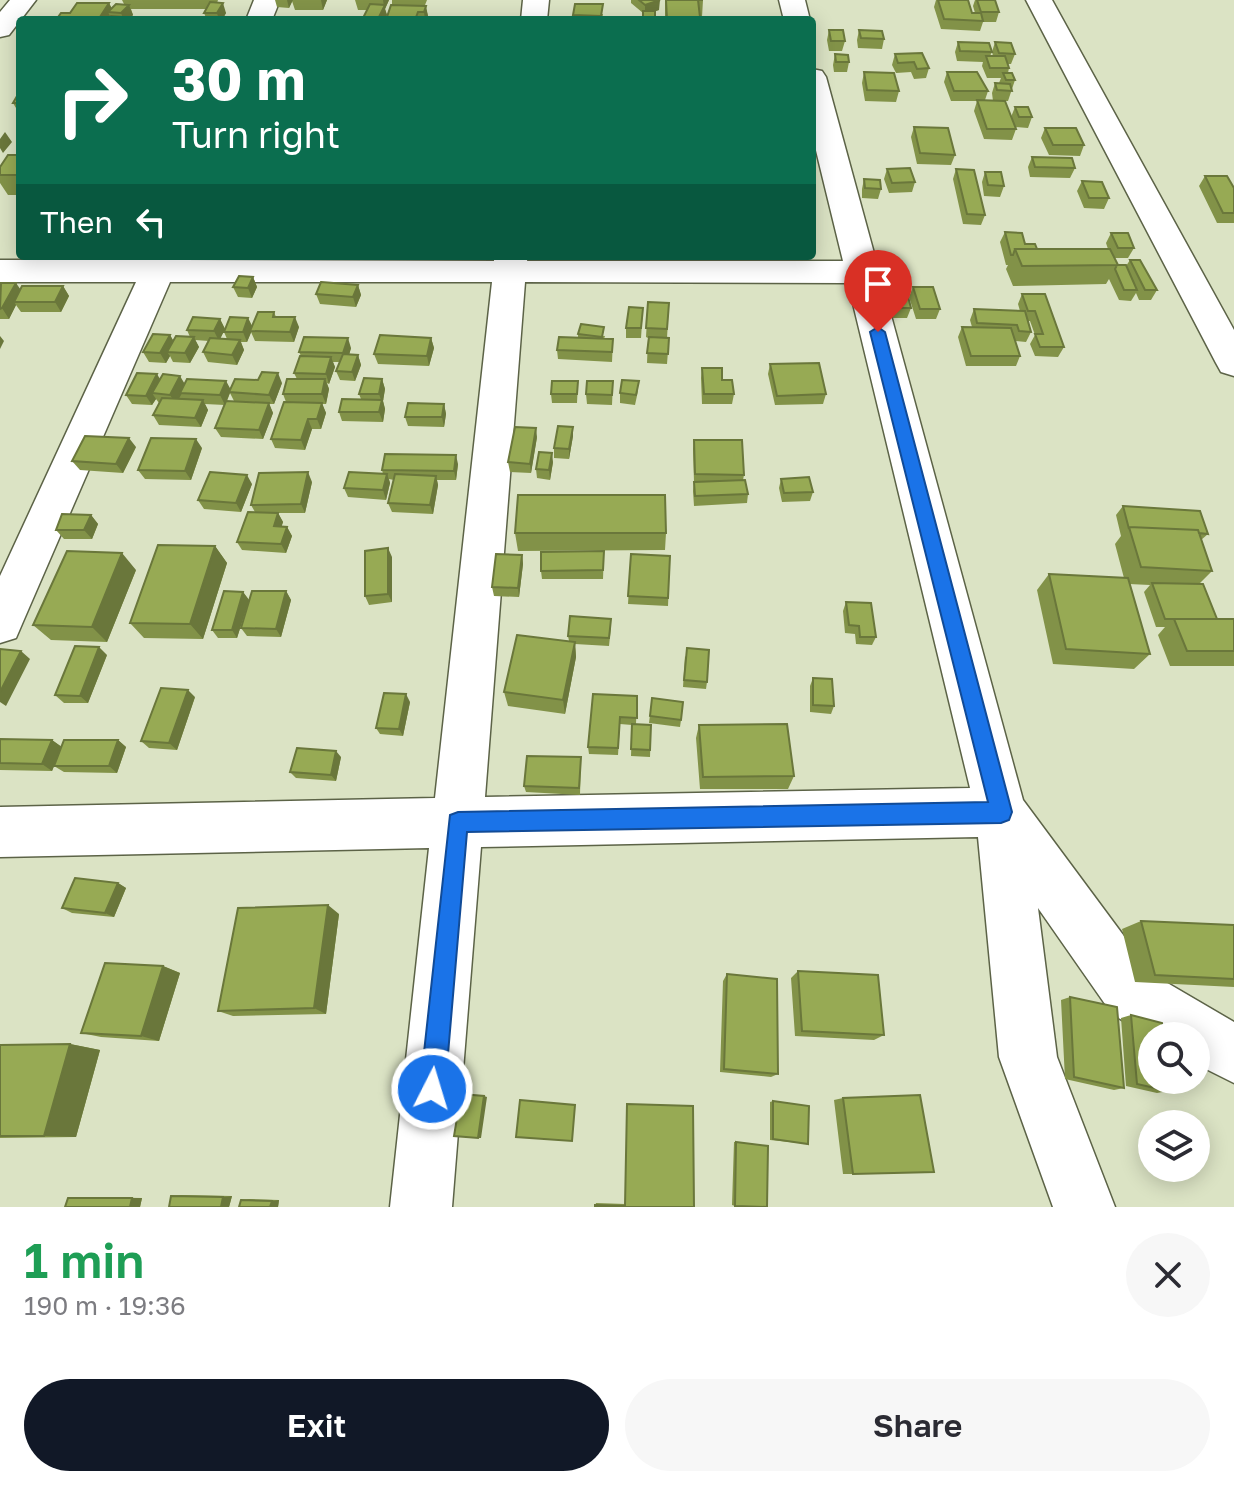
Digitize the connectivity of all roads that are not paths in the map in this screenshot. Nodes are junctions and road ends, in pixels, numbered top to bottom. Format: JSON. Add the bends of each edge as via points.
{"nodes":[{"id":1,"x":23,"y":0,"type":"edge"},
{"id":2,"x":1039,"y":0,"type":"edge"},
{"id":3,"x":0,"y":29,"type":"edge"},
{"id":4,"x":816,"y":93,"type":"edge"},
{"id":5,"x":162,"y":264,"type":"edge"},
{"id":6,"x":510,"y":264,"type":"edge"},
{"id":7,"x":0,"y":271,"type":"edge"},
{"id":8,"x":862,"y":272,"type":"junction"},
{"id":9,"x":1234,"y":363,"type":"edge"},
{"id":10,"x":0,"y":624,"type":"edge"},
{"id":11,"x":1001,"y":812,"type":"junction"},
{"id":12,"x":458,"y":822,"type":"junction"},
{"id":13,"x":0,"y":832,"type":"edge"},
{"id":14,"x":1234,"y":1054,"type":"edge"},
{"id":15,"x":421,"y":1207,"type":"edge"},
{"id":16,"x":1084,"y":1207,"type":"edge"}],
"edges":[{"from":1,"to":3,"type":"street"},
{"from":2,"to":9,"type":"street"},
{"from":4,"to":8,"type":"street"},
{"from":5,"to":6,"type":"street"},
{"from":5,"to":7,"type":"street"},
{"from":5,"to":10,"type":"street"},
{"from":6,"to":8,"type":"street"},
{"from":6,"to":12,"type":"street"},
{"from":8,"to":11,"type":"street"},
{"from":11,"to":12,"type":"street"},
{"from":11,"to":14,"type":"street","via":[[1132,994]]},
{"from":11,"to":16,"type":"street","via":[[1028,1057]]},
{"from":12,"to":13,"type":"street"},
{"from":12,"to":15,"type":"street"}]}
